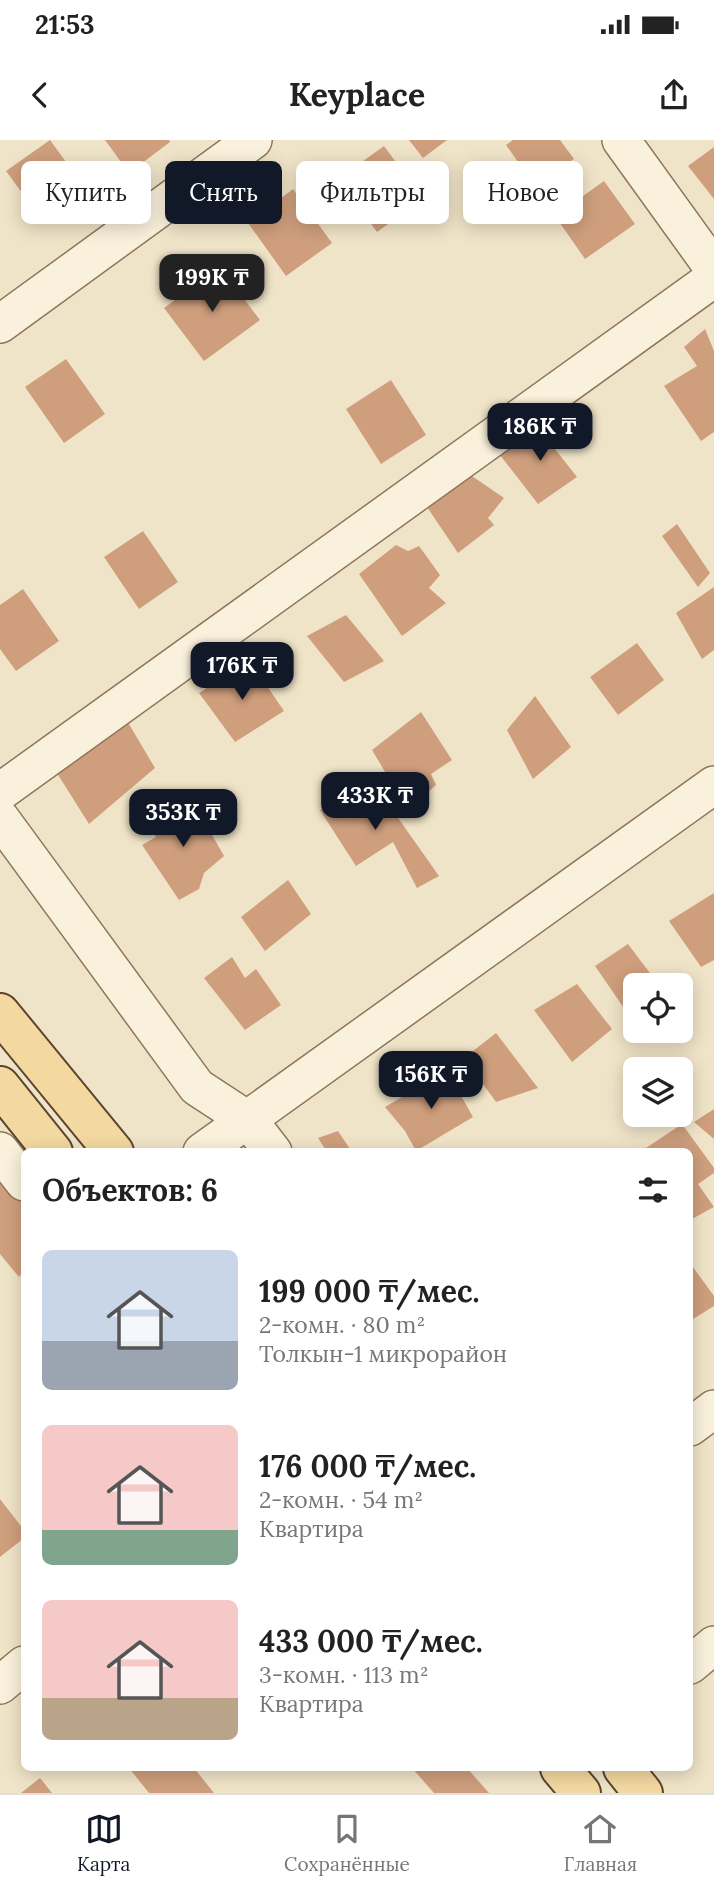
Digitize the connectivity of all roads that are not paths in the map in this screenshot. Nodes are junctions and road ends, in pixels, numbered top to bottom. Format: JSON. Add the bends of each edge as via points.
{"nodes":[{"id":1,"x":253,"y":140,"type":"edge"},
{"id":2,"x":621,"y":140,"type":"edge"},
{"id":3,"x":714,"y":269,"type":"edge"},
{"id":4,"x":714,"y":278,"type":"edge"},
{"id":5,"x":0,"y":324,"type":"edge"},
{"id":6,"x":714,"y":785,"type":"edge"},
{"id":7,"x":0,"y":792,"type":"edge"},
{"id":8,"x":0,"y":818,"type":"edge"},
{"id":9,"x":0,"y":1013,"type":"edge"},
{"id":10,"x":0,"y":1086,"type":"edge"},
{"id":11,"x":249,"y":1121,"type":"junction"},
{"id":12,"x":50,"y":1148,"type":"edge"},
{"id":13,"x":111,"y":1148,"type":"edge"},
{"id":14,"x":208,"y":1148,"type":"edge"},
{"id":15,"x":270,"y":1148,"type":"edge"},
{"id":16,"x":0,"y":1151,"type":"edge"},
{"id":17,"x":21,"y":1178,"type":"edge"},
{"id":18,"x":714,"y":1409,"type":"edge"},
{"id":19,"x":693,"y":1425,"type":"edge"},
{"id":20,"x":714,"y":1645,"type":"edge"},
{"id":21,"x":693,"y":1662,"type":"edge"},
{"id":22,"x":21,"y":1668,"type":"edge"},
{"id":23,"x":0,"y":1685,"type":"edge"},
{"id":24,"x":625,"y":1771,"type":"edge"},
{"id":25,"x":643,"y":1793,"type":"edge"}],
"edges":[{"from":1,"to":5,"type":"street"},
{"from":2,"to":3,"type":"street"},
{"from":4,"to":7,"type":"street"},
{"from":6,"to":11,"type":"street"},
{"from":8,"to":11,"type":"street","via":[[197,1087]]},
{"from":9,"to":13,"type":"main road"},
{"from":10,"to":12,"type":"main road"},
{"from":11,"to":14,"type":"street"},
{"from":11,"to":15,"type":"street"},
{"from":16,"to":17,"type":"street"},
{"from":18,"to":19,"type":"street"},
{"from":20,"to":21,"type":"street"},
{"from":22,"to":23,"type":"street"},
{"from":24,"to":25,"type":"main road"}]}
